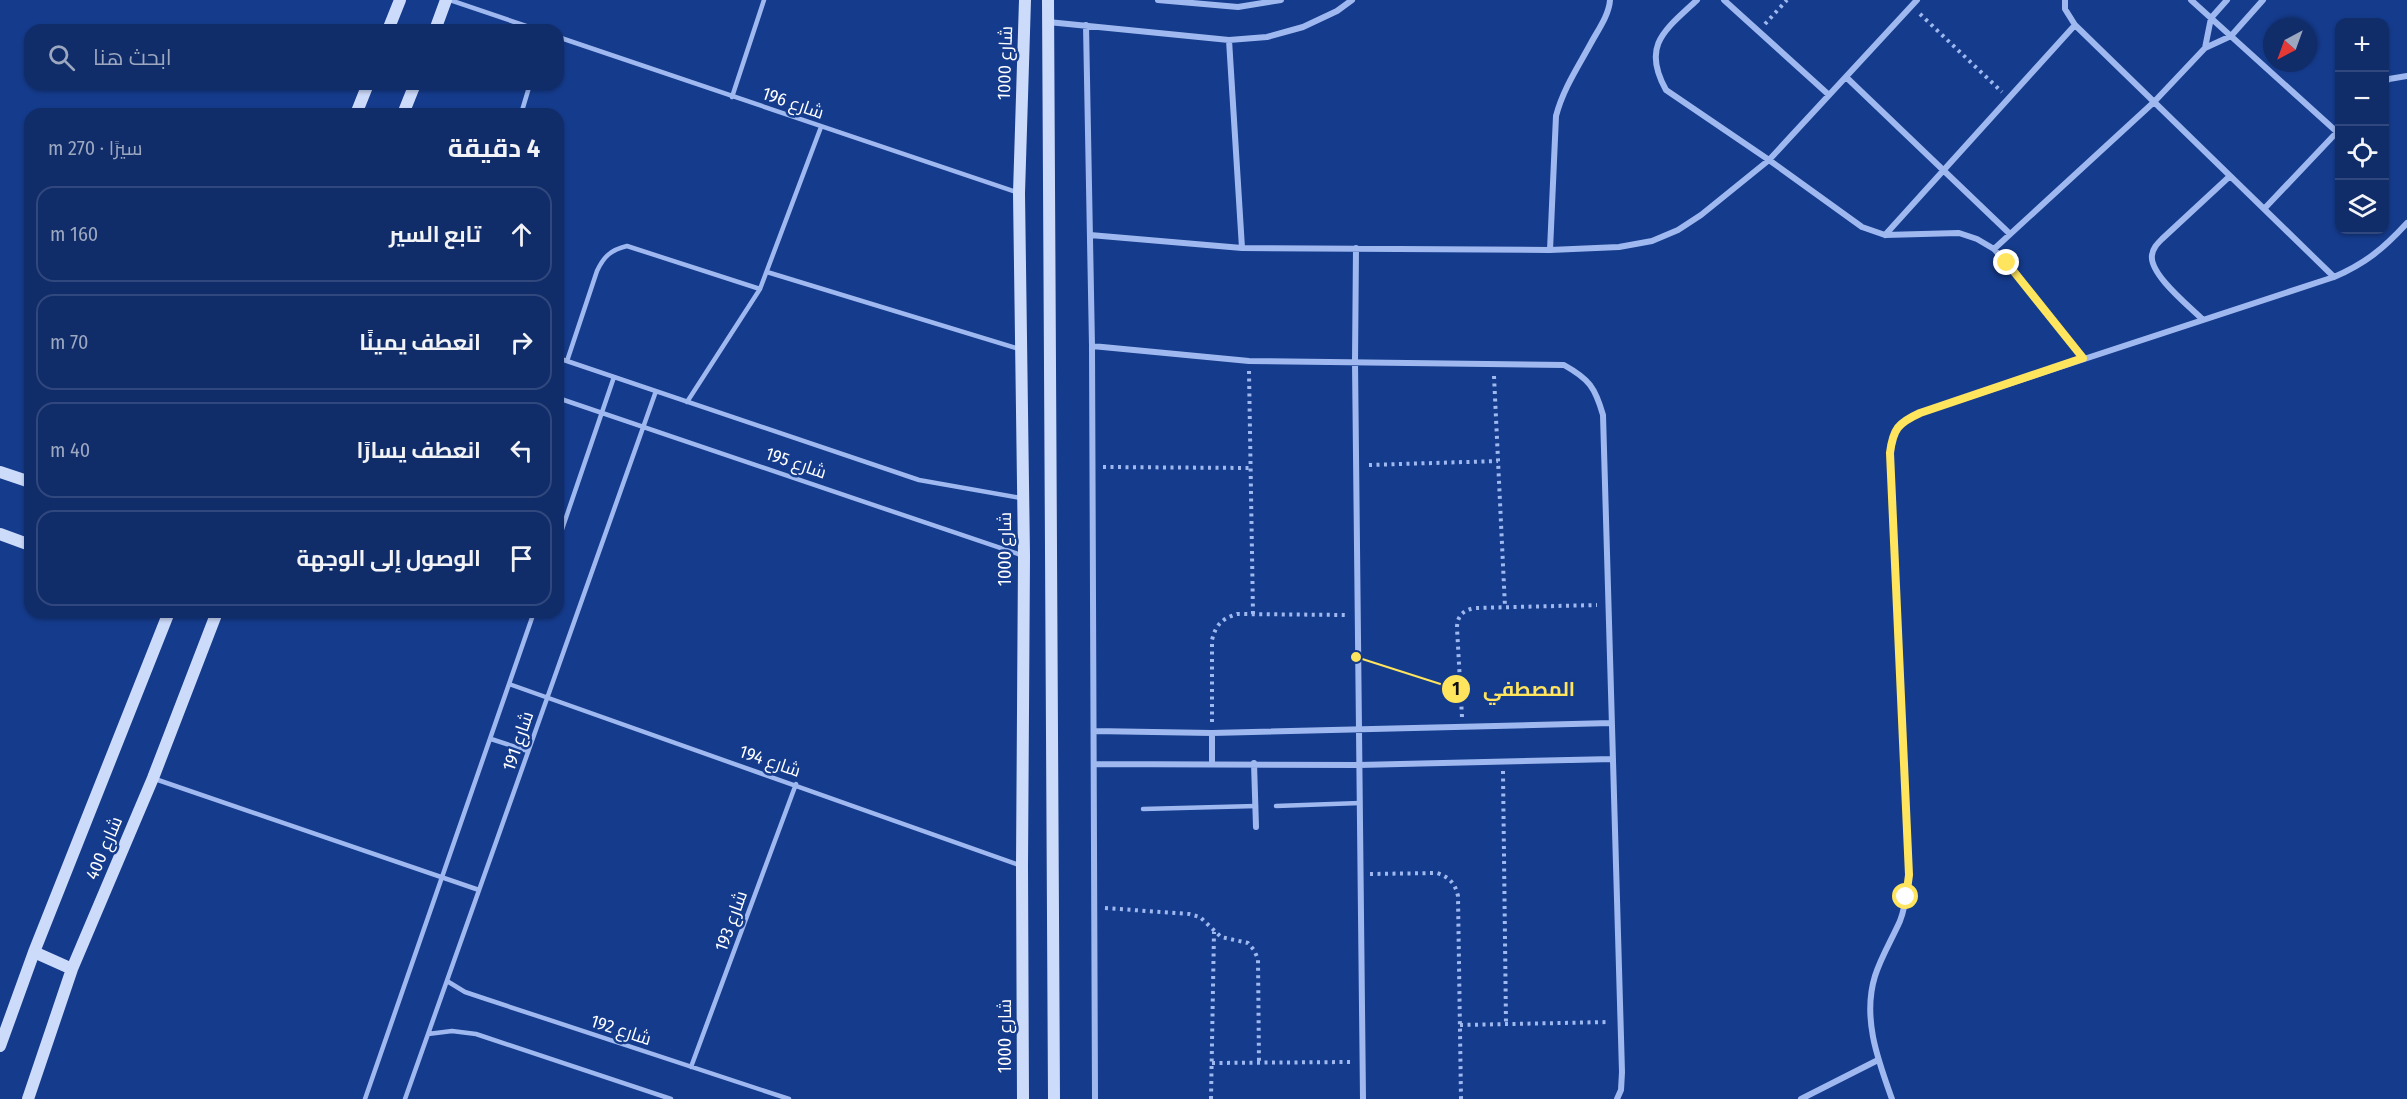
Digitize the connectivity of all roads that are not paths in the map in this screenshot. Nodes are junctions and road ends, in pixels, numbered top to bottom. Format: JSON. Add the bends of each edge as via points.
{"nodes":[{"id":1,"x":400,"y":0,"type":"edge"},
{"id":2,"x":448,"y":0,"type":"edge"},
{"id":3,"x":764,"y":0,"type":"edge"},
{"id":4,"x":1025,"y":0,"type":"edge"},
{"id":5,"x":1048,"y":0,"type":"edge"},
{"id":6,"x":1158,"y":0,"type":"edge"},
{"id":7,"x":1281,"y":0,"type":"edge"},
{"id":8,"x":1352,"y":0,"type":"edge"},
{"id":9,"x":1610,"y":0,"type":"edge"},
{"id":10,"x":1696,"y":0,"type":"edge"},
{"id":11,"x":1724,"y":0,"type":"edge"},
{"id":12,"x":1917,"y":0,"type":"edge"},
{"id":13,"x":2066,"y":0,"type":"edge"},
{"id":14,"x":2191,"y":0,"type":"edge"},
{"id":15,"x":2227,"y":0,"type":"edge"},
{"id":16,"x":2263,"y":0,"type":"edge"},
{"id":17,"x":2211,"y":18,"type":"junction"},
{"id":18,"x":1048,"y":22,"type":"junction"},
{"id":19,"x":390,"y":24,"type":"edge"},
{"id":20,"x":438,"y":24,"type":"edge"},
{"id":21,"x":520,"y":24,"type":"edge"},
{"id":22,"x":1086,"y":25,"type":"junction"},
{"id":23,"x":2075,"y":25,"type":"junction"},
{"id":24,"x":2231,"y":36,"type":"junction"},
{"id":25,"x":564,"y":39,"type":"edge"},
{"id":26,"x":1229,"y":40,"type":"junction"},
{"id":27,"x":2205,"y":48,"type":"junction"},
{"id":28,"x":1846,"y":76,"type":"junction"},
{"id":29,"x":2407,"y":76,"type":"edge"},
{"id":30,"x":2389,"y":79,"type":"edge"},
{"id":31,"x":366,"y":90,"type":"edge"},
{"id":32,"x":413,"y":90,"type":"edge"},
{"id":33,"x":528,"y":90,"type":"edge"},
{"id":34,"x":1829,"y":95,"type":"junction"},
{"id":35,"x":732,"y":97,"type":"junction"},
{"id":36,"x":2154,"y":102,"type":"junction"},
{"id":37,"x":358,"y":108,"type":"edge"},
{"id":38,"x":405,"y":108,"type":"edge"},
{"id":39,"x":523,"y":108,"type":"edge"},
{"id":40,"x":821,"y":127,"type":"junction"},
{"id":41,"x":2335,"y":128,"type":"edge"},
{"id":42,"x":2335,"y":134,"type":"edge"},
{"id":43,"x":1769,"y":160,"type":"junction"},
{"id":44,"x":1944,"y":170,"type":"junction"},
{"id":45,"x":2230,"y":176,"type":"junction"},
{"id":46,"x":1019,"y":193,"type":"junction"},
{"id":47,"x":2265,"y":209,"type":"junction"},
{"id":48,"x":2407,"y":223,"type":"edge"},
{"id":49,"x":2010,"y":234,"type":"junction"},
{"id":50,"x":1090,"y":235,"type":"junction"},
{"id":51,"x":1885,"y":235,"type":"junction"},
{"id":52,"x":1242,"y":248,"type":"junction"},
{"id":53,"x":1356,"y":248,"type":"junction"},
{"id":54,"x":1994,"y":249,"type":"junction"},
{"id":55,"x":1550,"y":250,"type":"junction"},
{"id":56,"x":766,"y":272,"type":"junction"},
{"id":57,"x":2334,"y":277,"type":"junction"},
{"id":58,"x":760,"y":290,"type":"junction"},
{"id":59,"x":2202,"y":319,"type":"junction"},
{"id":60,"x":1092,"y":346,"type":"junction"},
{"id":61,"x":1020,"y":350,"type":"junction"},
{"id":62,"x":2083,"y":358,"type":"junction"},
{"id":63,"x":564,"y":360,"type":"edge"},
{"id":64,"x":567,"y":361,"type":"junction"},
{"id":65,"x":1355,"y":362,"type":"junction"},
{"id":66,"x":614,"y":377,"type":"junction"},
{"id":67,"x":656,"y":391,"type":"junction"},
{"id":68,"x":564,"y":400,"type":"edge"},
{"id":69,"x":687,"y":402,"type":"junction"},
{"id":70,"x":602,"y":412,"type":"junction"},
{"id":71,"x":644,"y":426,"type":"junction"},
{"id":72,"x":0,"y":472,"type":"edge"},
{"id":73,"x":24,"y":480,"type":"edge"},
{"id":74,"x":1023,"y":499,"type":"junction"},
{"id":75,"x":564,"y":523,"type":"edge"},
{"id":76,"x":0,"y":534,"type":"edge"},
{"id":77,"x":24,"y":543,"type":"edge"},
{"id":78,"x":1024,"y":556,"type":"junction"},
{"id":79,"x":168,"y":618,"type":"edge"},
{"id":80,"x":214,"y":618,"type":"edge"},
{"id":81,"x":532,"y":618,"type":"edge"},
{"id":82,"x":509,"y":684,"type":"junction"},
{"id":83,"x":548,"y":697,"type":"junction"},
{"id":84,"x":1611,"y":723,"type":"junction"},
{"id":85,"x":1359,"y":729,"type":"junction"},
{"id":86,"x":1094,"y":731,"type":"junction"},
{"id":87,"x":1212,"y":733,"type":"junction"},
{"id":88,"x":491,"y":739,"type":"junction"},
{"id":89,"x":528,"y":751,"type":"junction"},
{"id":90,"x":1612,"y":759,"type":"junction"},
{"id":91,"x":1254,"y":763,"type":"junction"},
{"id":92,"x":1094,"y":764,"type":"junction"},
{"id":93,"x":1212,"y":764,"type":"junction"},
{"id":94,"x":1359,"y":765,"type":"junction"},
{"id":95,"x":153,"y":778,"type":"junction"},
{"id":96,"x":796,"y":784,"type":"junction"},
{"id":97,"x":1360,"y":803,"type":"junction"},
{"id":98,"x":1256,"y":806,"type":"junction"},
{"id":99,"x":1276,"y":806,"type":"dead end"},
{"id":100,"x":1143,"y":809,"type":"dead end"},
{"id":101,"x":1256,"y":827,"type":"dead end"},
{"id":102,"x":1022,"y":866,"type":"junction"},
{"id":103,"x":443,"y":877,"type":"junction"},
{"id":104,"x":479,"y":890,"type":"junction"},
{"id":105,"x":34,"y":952,"type":"junction"},
{"id":106,"x":72,"y":969,"type":"junction"},
{"id":107,"x":447,"y":981,"type":"junction"},
{"id":108,"x":428,"y":1034,"type":"junction"},
{"id":109,"x":0,"y":1046,"type":"edge"},
{"id":110,"x":1878,"y":1060,"type":"junction"},
{"id":111,"x":691,"y":1067,"type":"junction"},
{"id":112,"x":28,"y":1099,"type":"edge"},
{"id":113,"x":365,"y":1099,"type":"edge"},
{"id":114,"x":405,"y":1099,"type":"edge"},
{"id":115,"x":671,"y":1099,"type":"edge"},
{"id":116,"x":789,"y":1099,"type":"edge"},
{"id":117,"x":1023,"y":1099,"type":"edge"},
{"id":118,"x":1054,"y":1099,"type":"edge"},
{"id":119,"x":1095,"y":1099,"type":"edge"},
{"id":120,"x":1363,"y":1099,"type":"edge"},
{"id":121,"x":1617,"y":1099,"type":"edge"},
{"id":122,"x":1801,"y":1099,"type":"edge"},
{"id":123,"x":1892,"y":1099,"type":"edge"}],
"edges":[{"from":1,"to":19,"type":"street"},
{"from":2,"to":20,"type":"street"},
{"from":2,"to":21,"type":"lane"},
{"from":3,"to":35,"type":"lane"},
{"from":4,"to":46,"type":"street","name":"شارع 1000"},
{"from":5,"to":18,"type":"street"},
{"from":6,"to":7,"type":"street","via":[[1238,6]]},
{"from":8,"to":26,"type":"street","via":[[1303,27],[1267,37]]},
{"from":9,"to":55,"type":"street","via":[[1602,23],[1562,96],[1556,116]]},
{"from":10,"to":43,"type":"street","via":[[1662,34],[1655,53],[1657,72],[1666,90]]},
{"from":11,"to":34,"type":"street"},
{"from":12,"to":28,"type":"street"},
{"from":13,"to":23,"type":"street","via":[[2065,9]]},
{"from":14,"to":17,"type":"street"},
{"from":15,"to":17,"type":"street"},
{"from":16,"to":24,"type":"street"},
{"from":17,"to":24,"type":"street"},
{"from":17,"to":27,"type":"street"},
{"from":18,"to":22,"type":"street"},
{"from":18,"to":118,"type":"street"},
{"from":22,"to":26,"type":"street"},
{"from":22,"to":50,"type":"street"},
{"from":23,"to":36,"type":"street"},
{"from":23,"to":44,"type":"street"},
{"from":24,"to":27,"type":"street"},
{"from":24,"to":41,"type":"street"},
{"from":25,"to":35,"type":"lane","name":"شارع 196"},
{"from":26,"to":52,"type":"street"},
{"from":27,"to":36,"type":"street"},
{"from":28,"to":34,"type":"street"},
{"from":28,"to":44,"type":"street"},
{"from":29,"to":30,"type":"street"},
{"from":31,"to":37,"type":"street"},
{"from":32,"to":38,"type":"street"},
{"from":33,"to":39,"type":"lane"},
{"from":34,"to":43,"type":"street"},
{"from":35,"to":40,"type":"lane","name":"شارع 196"},
{"from":36,"to":45,"type":"street"},
{"from":36,"to":49,"type":"street"},
{"from":40,"to":46,"type":"lane","name":"شارع 196"},
{"from":40,"to":56,"type":"lane"},
{"from":42,"to":47,"type":"street"},
{"from":43,"to":51,"type":"street","via":[[1862,227]]},
{"from":43,"to":55,"type":"street","via":[[1701,215],[1652,241],[1619,247]]},
{"from":44,"to":49,"type":"street"},
{"from":44,"to":51,"type":"street"},
{"from":45,"to":47,"type":"street"},
{"from":45,"to":59,"type":"street","via":[[2162,239],[2152,257],[2153,268]]},
{"from":46,"to":61,"type":"street","name":"شارع 1000"},
{"from":47,"to":57,"type":"street"},
{"from":48,"to":57,"type":"street","via":[[2382,250]]},
{"from":49,"to":54,"type":"street"},
{"from":50,"to":52,"type":"street"},
{"from":50,"to":60,"type":"street"},
{"from":51,"to":54,"type":"street","via":[[1959,233]]},
{"from":52,"to":53,"type":"street"},
{"from":53,"to":55,"type":"street"},
{"from":53,"to":65,"type":"street"},
{"from":54,"to":62,"type":"street"},
{"from":56,"to":58,"type":"lane"},
{"from":56,"to":61,"type":"lane"},
{"from":57,"to":59,"type":"street"},
{"from":58,"to":64,"type":"lane","via":[[627,246],[614,250],[597,271]]},
{"from":58,"to":69,"type":"lane"},
{"from":59,"to":62,"type":"street"},
{"from":60,"to":65,"type":"street","via":[[1249,362]]},
{"from":60,"to":86,"type":"street"},
{"from":61,"to":74,"type":"street","name":"شارع 1000"},
{"from":62,"to":110,"type":"street","via":[[1920,413],[1903,420],[1892,435],[1909,875],[1901,919],[1874,977],[1870,1019]]},
{"from":63,"to":64,"type":"lane","name":"شارع 195"},
{"from":64,"to":66,"type":"lane","name":"شارع 195"},
{"from":65,"to":84,"type":"street","via":[[1564,365],[1583,376],[1597,393],[1602,415]]},
{"from":65,"to":85,"type":"street"},
{"from":66,"to":67,"type":"lane","name":"شارع 195"},
{"from":66,"to":70,"type":"lane"},
{"from":67,"to":69,"type":"lane","name":"شارع 195"},
{"from":67,"to":71,"type":"lane","name":"شارع 191"},
{"from":68,"to":70,"type":"lane","name":"شارع 195"},
{"from":69,"to":74,"type":"lane","name":"شارع 195","via":[[919,480]]},
{"from":70,"to":71,"type":"lane","name":"شارع 195"},
{"from":70,"to":75,"type":"lane"},
{"from":71,"to":78,"type":"lane","name":"شارع 195"},
{"from":71,"to":83,"type":"lane","name":"شارع 191"},
{"from":72,"to":73,"type":"street"},
{"from":74,"to":78,"type":"street","name":"شارع 1000"},
{"from":76,"to":77,"type":"street"},
{"from":78,"to":102,"type":"street","name":"شارع 1000"},
{"from":79,"to":105,"type":"street","name":"شارع 400"},
{"from":80,"to":95,"type":"street","name":"شارع 400"},
{"from":81,"to":82,"type":"lane","name":"شارع 191"},
{"from":82,"to":83,"type":"lane","name":"شارع 194"},
{"from":82,"to":88,"type":"lane","name":"شارع 191"},
{"from":83,"to":89,"type":"lane","name":"شارع 191"},
{"from":83,"to":96,"type":"lane","name":"شارع 194"},
{"from":84,"to":85,"type":"street"},
{"from":84,"to":90,"type":"street"},
{"from":85,"to":87,"type":"street"},
{"from":85,"to":94,"type":"street"},
{"from":86,"to":87,"type":"street"},
{"from":86,"to":92,"type":"street"},
{"from":87,"to":93,"type":"street"},
{"from":88,"to":89,"type":"lane"},
{"from":88,"to":103,"type":"lane","name":"شارع 191"},
{"from":89,"to":104,"type":"lane","name":"شارع 191"},
{"from":90,"to":94,"type":"street"},
{"from":90,"to":121,"type":"street","via":[[1620,1021],[1621,1090]]},
{"from":91,"to":93,"type":"street"},
{"from":91,"to":94,"type":"street"},
{"from":91,"to":98,"type":"street"},
{"from":92,"to":93,"type":"street"},
{"from":92,"to":119,"type":"street"},
{"from":94,"to":97,"type":"street"},
{"from":95,"to":103,"type":"lane"},
{"from":95,"to":106,"type":"street","name":"شارع 400"},
{"from":96,"to":102,"type":"lane","name":"شارع 194"},
{"from":96,"to":111,"type":"lane","name":"شارع 193"},
{"from":97,"to":99,"type":"lane"},
{"from":97,"to":120,"type":"street"},
{"from":98,"to":100,"type":"lane"},
{"from":98,"to":101,"type":"street"},
{"from":102,"to":117,"type":"street","name":"شارع 1000"},
{"from":103,"to":104,"type":"lane"},
{"from":103,"to":113,"type":"lane","name":"شارع 191"},
{"from":104,"to":107,"type":"lane","name":"شارع 191"},
{"from":105,"to":106,"type":"street"},
{"from":105,"to":109,"type":"street","name":"شارع 400"},
{"from":106,"to":112,"type":"street","name":"شارع 400"},
{"from":107,"to":108,"type":"lane","name":"شارع 191"},
{"from":107,"to":111,"type":"lane","name":"شارع 192","via":[[465,992]]},
{"from":108,"to":114,"type":"lane","name":"شارع 191"},
{"from":108,"to":115,"type":"lane","via":[[476,1034]]},
{"from":110,"to":122,"type":"street"},
{"from":110,"to":123,"type":"street"},
{"from":111,"to":116,"type":"lane","name":"شارع 192"}]}
